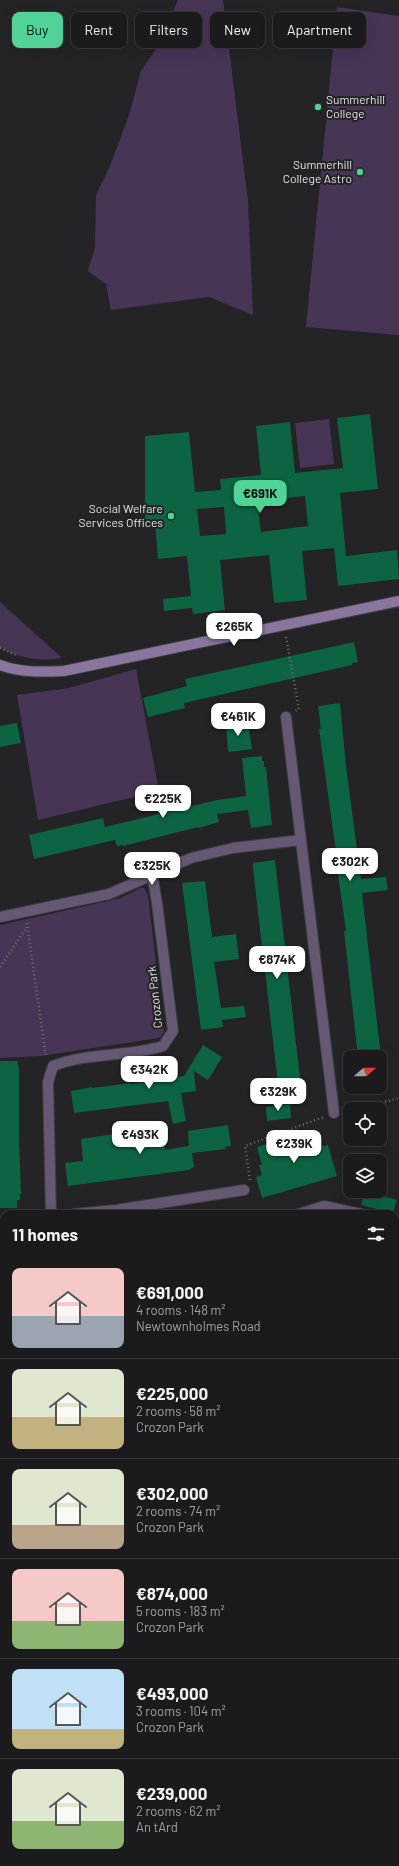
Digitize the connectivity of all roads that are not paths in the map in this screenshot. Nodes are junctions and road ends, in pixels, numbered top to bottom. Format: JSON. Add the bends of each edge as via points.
{"nodes":[{"id":1,"x":399,"y":601,"type":"edge"},
{"id":2,"x":0,"y":665,"type":"edge"},
{"id":3,"x":286,"y":717,"type":"road end"},
{"id":4,"x":301,"y":840,"type":"junction"},
{"id":5,"x":152,"y":874,"type":"junction"},
{"id":6,"x":0,"y":917,"type":"edge"},
{"id":7,"x":334,"y":1113,"type":"road end"},
{"id":8,"x":244,"y":1190,"type":"road end"},
{"id":9,"x":51,"y":1210,"type":"edge"},
{"id":10,"x":116,"y":1210,"type":"edge"},
{"id":11,"x":312,"y":1210,"type":"edge"},
{"id":12,"x":343,"y":1210,"type":"edge"}],
"edges":[{"from":1,"to":2,"type":"street","via":[[64,671],[34,672]]},
{"from":3,"to":4,"type":"street"},
{"from":4,"to":5,"type":"street","via":[[233,848],[191,858]]},
{"from":4,"to":7,"type":"street"},
{"from":5,"to":6,"type":"street","via":[[109,894]]},
{"from":5,"to":9,"type":"street","name":"Crozon Park","via":[[173,1031],[163,1046],[68,1060],[53,1066],[48,1082]]},
{"from":8,"to":10,"type":"street"},
{"from":11,"to":12,"type":"street","via":[[324,1206]]}]}
